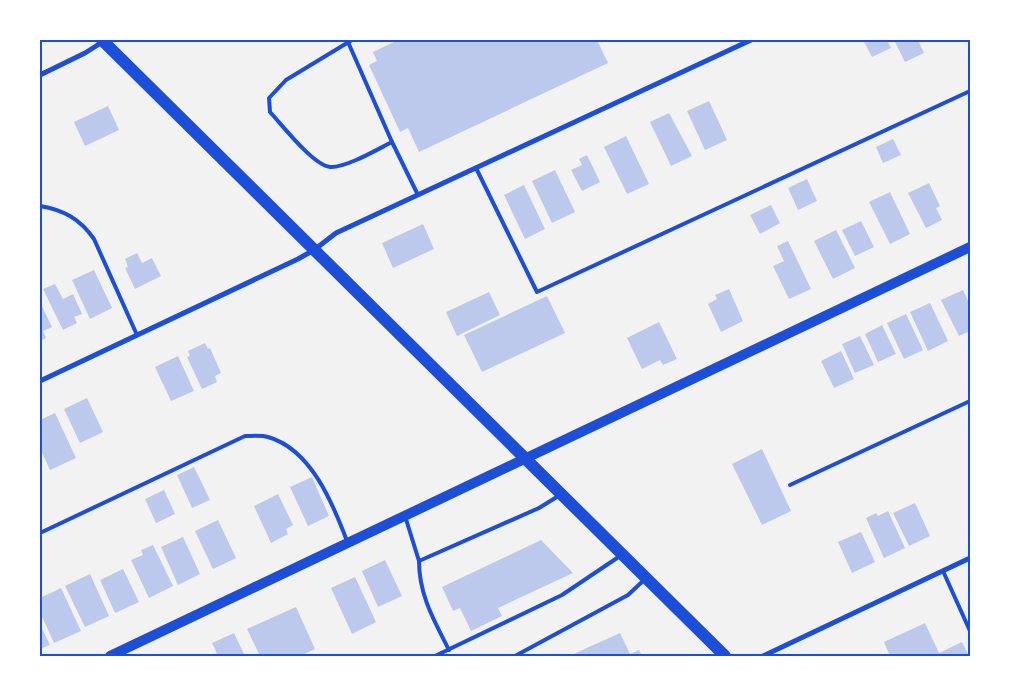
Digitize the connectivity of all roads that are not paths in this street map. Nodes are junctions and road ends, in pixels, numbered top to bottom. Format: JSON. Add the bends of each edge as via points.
{"nodes":[{"id":1,"x":104,"y":40,"type":"edge"},
{"id":2,"x":751,"y":40,"type":"edge"},
{"id":3,"x":350,"y":41,"type":"edge"},
{"id":4,"x":40,"y":75,"type":"edge"},
{"id":5,"x":970,"y":91,"type":"edge"},
{"id":6,"x":392,"y":142,"type":"junction"},
{"id":7,"x":476,"y":168,"type":"junction"},
{"id":8,"x":418,"y":195,"type":"junction"},
{"id":9,"x":40,"y":206,"type":"edge"},
{"id":10,"x":970,"y":247,"type":"edge"},
{"id":11,"x":314,"y":250,"type":"junction"},
{"id":12,"x":136,"y":335,"type":"junction"},
{"id":13,"x":40,"y":381,"type":"edge"},
{"id":14,"x":970,"y":401,"type":"edge"},
{"id":15,"x":524,"y":458,"type":"junction"},
{"id":16,"x":790,"y":485,"type":"dead end"},
{"id":17,"x":560,"y":495,"type":"junction"},
{"id":18,"x":405,"y":516,"type":"junction"},
{"id":19,"x":40,"y":533,"type":"edge"},
{"id":20,"x":348,"y":543,"type":"junction"},
{"id":21,"x":622,"y":555,"type":"junction"},
{"id":22,"x":970,"y":558,"type":"edge"},
{"id":23,"x":420,"y":561,"type":"junction"},
{"id":24,"x":943,"y":571,"type":"junction"},
{"id":25,"x":646,"y":578,"type":"junction"},
{"id":26,"x":970,"y":631,"type":"edge"},
{"id":27,"x":449,"y":650,"type":"junction"},
{"id":28,"x":110,"y":656,"type":"edge"},
{"id":29,"x":435,"y":656,"type":"edge"},
{"id":30,"x":515,"y":656,"type":"edge"},
{"id":31,"x":725,"y":656,"type":"edge"},
{"id":32,"x":762,"y":656,"type":"edge"}],
"edges":[{"from":1,"to":4,"type":"street"},
{"from":1,"to":11,"type":"main road"},
{"from":2,"to":7,"type":"street"},
{"from":3,"to":6,"type":"lane"},
{"from":3,"to":6,"type":"lane","via":[[286,80],[269,98],[270,112],[317,162],[331,167]]},
{"from":5,"to":7,"type":"lane","via":[[537,292]]},
{"from":6,"to":8,"type":"lane"},
{"from":7,"to":8,"type":"street"},
{"from":8,"to":11,"type":"street","via":[[336,233]]},
{"from":9,"to":12,"type":"lane","via":[[67,214],[85,225]]},
{"from":10,"to":15,"type":"main road"},
{"from":11,"to":12,"type":"street"},
{"from":11,"to":15,"type":"main road"},
{"from":12,"to":13,"type":"street"},
{"from":14,"to":16,"type":"lane"},
{"from":15,"to":17,"type":"main road"},
{"from":15,"to":18,"type":"main road"},
{"from":17,"to":21,"type":"main road"},
{"from":17,"to":23,"type":"lane","via":[[539,508]]},
{"from":18,"to":20,"type":"main road"},
{"from":18,"to":23,"type":"lane"},
{"from":19,"to":20,"type":"lane","via":[[245,436],[268,437],[303,460],[317,479]]},
{"from":20,"to":28,"type":"main road"},
{"from":21,"to":25,"type":"main road"},
{"from":21,"to":27,"type":"lane","via":[[562,595]]},
{"from":22,"to":24,"type":"street"},
{"from":23,"to":27,"type":"lane","via":[[423,598]]},
{"from":24,"to":26,"type":"lane"},
{"from":24,"to":32,"type":"street"},
{"from":25,"to":30,"type":"lane","via":[[628,595]]},
{"from":25,"to":31,"type":"main road"},
{"from":27,"to":29,"type":"lane"}]}
